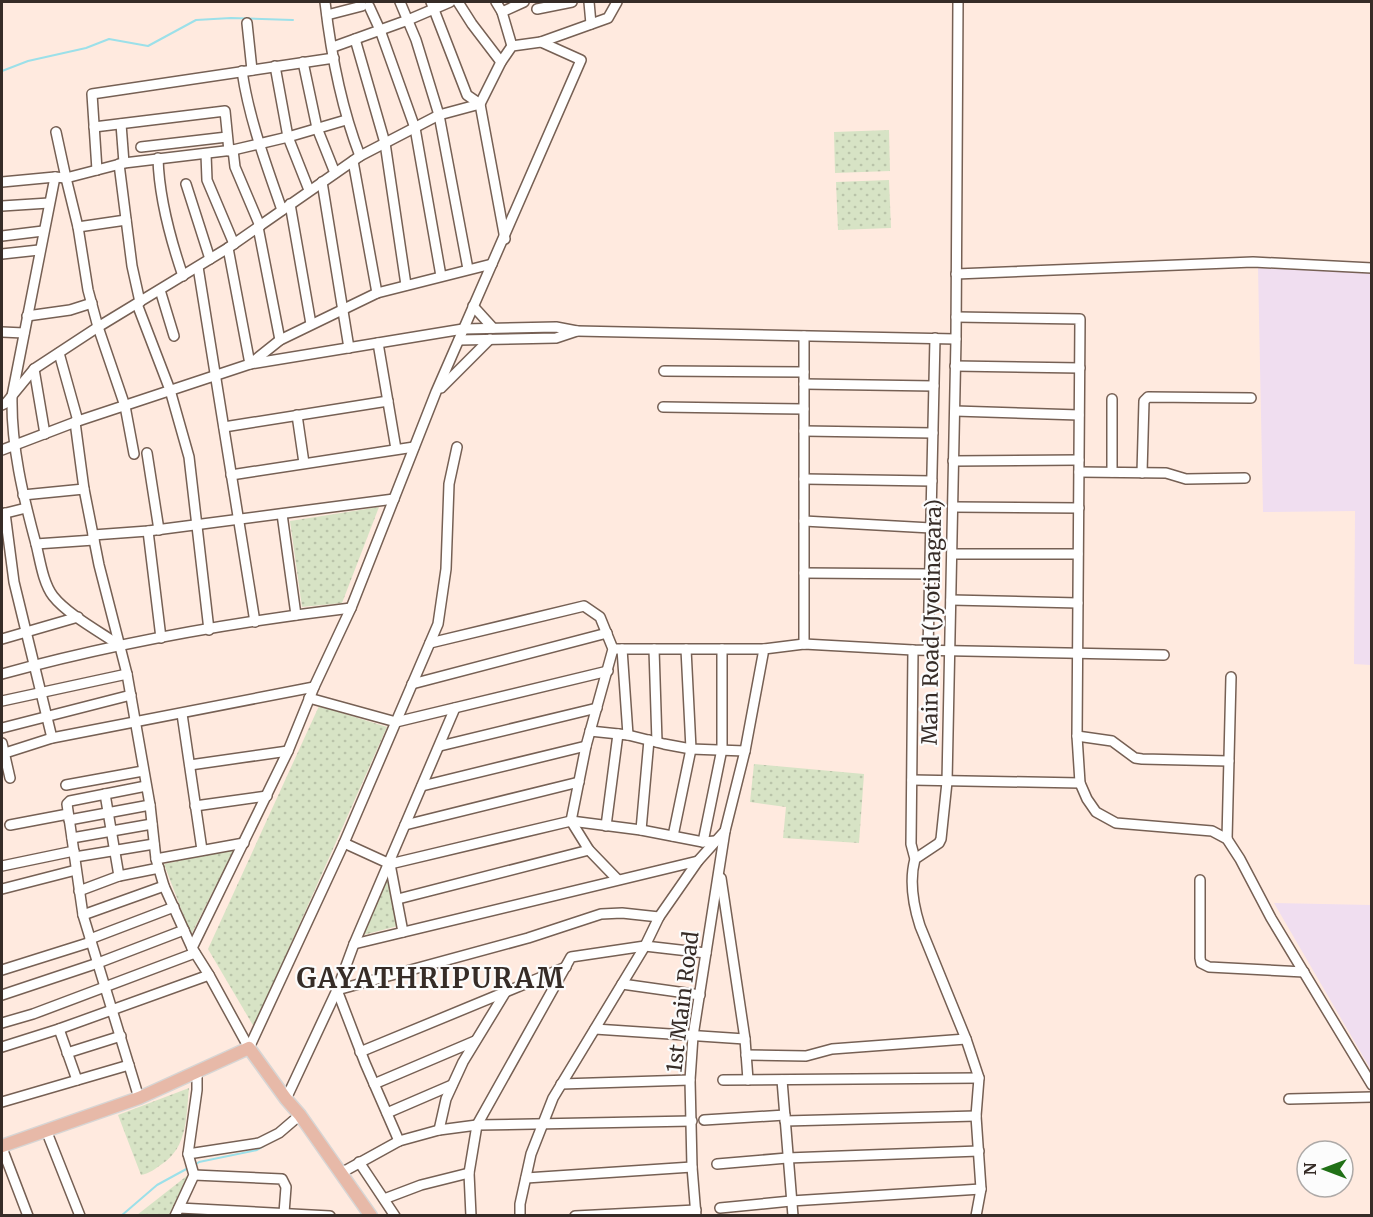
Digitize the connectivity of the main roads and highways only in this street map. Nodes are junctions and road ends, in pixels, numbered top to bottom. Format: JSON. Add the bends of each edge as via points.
{"nodes":[{"id":1,"x":2,"y":1147,"type":"edge"},
{"id":2,"x":371,"y":1215,"type":"edge"}],
"edges":[{"from":1,"to":2,"type":"main road","via":[[139,1098],[249,1048]]}]}
